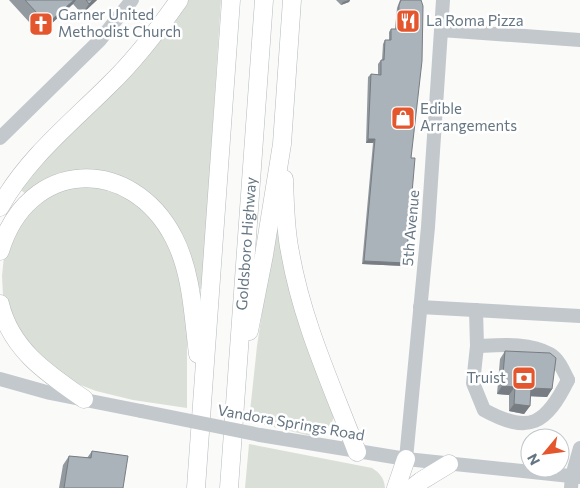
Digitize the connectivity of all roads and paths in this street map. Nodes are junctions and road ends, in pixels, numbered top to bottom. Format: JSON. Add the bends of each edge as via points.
{"nodes":[{"id":1,"x":132,"y":0,"type":"edge"},
{"id":2,"x":180,"y":0,"type":"edge"},
{"id":3,"x":231,"y":0,"type":"edge"},
{"id":4,"x":264,"y":0,"type":"edge"},
{"id":5,"x":292,"y":0,"type":"edge"},
{"id":6,"x":443,"y":0,"type":"edge"},
{"id":7,"x":441,"y":30,"type":"junction"},
{"id":8,"x":580,"y":40,"type":"edge"},
{"id":9,"x":0,"y":138,"type":"edge"},
{"id":10,"x":282,"y":144,"type":"junction"},
{"id":11,"x":0,"y":207,"type":"edge"},
{"id":12,"x":0,"y":251,"type":"edge"},
{"id":13,"x":0,"y":304,"type":"edge"},
{"id":14,"x":420,"y":307,"type":"junction"},
{"id":15,"x":476,"y":310,"type":"junction"},
{"id":16,"x":580,"y":316,"type":"edge"},
{"id":17,"x":477,"y":346,"type":"junction"},
{"id":18,"x":0,"y":379,"type":"edge"},
{"id":19,"x":574,"y":381,"type":"edge"},
{"id":20,"x":202,"y":397,"type":"junction"},
{"id":21,"x":84,"y":399,"type":"junction"},
{"id":22,"x":235,"y":399,"type":"junction"},
{"id":23,"x":580,"y":448,"type":"edge"},
{"id":24,"x":357,"y":452,"type":"junction"},
{"id":25,"x":406,"y":459,"type":"junction"},
{"id":26,"x":449,"y":464,"type":"junction"},
{"id":27,"x":574,"y":480,"type":"edge"},
{"id":28,"x":196,"y":488,"type":"edge"},
{"id":29,"x":229,"y":488,"type":"edge"},
{"id":30,"x":396,"y":488,"type":"edge"},
{"id":31,"x":412,"y":488,"type":"edge"}],
"edges":[{"from":1,"to":9,"type":"street","via":[[100,40]]},
{"from":2,"to":11,"type":"main road","via":[[135,58],[31,164]]},
{"from":3,"to":20,"type":"main road"},
{"from":4,"to":22,"type":"main road","name":"Goldsboro Highway"},
{"from":5,"to":10,"type":"main road"},
{"from":6,"to":7,"type":"street","name":"5th Avenue"},
{"from":7,"to":8,"type":"street"},
{"from":7,"to":14,"type":"street","name":"5th Avenue"},
{"from":10,"to":22,"type":"main road"},
{"from":10,"to":24,"type":"main road","via":[[289,251],[297,284],[315,344]]},
{"from":12,"to":20,"type":"main road","via":[[21,208],[53,185],[91,178],[127,188],[140,196],[165,223],[186,272]]},
{"from":13,"to":21,"type":"main road","via":[[9,328],[33,362]]},
{"from":14,"to":15,"type":"street"},
{"from":14,"to":25,"type":"street","name":"5th Avenue"},
{"from":15,"to":16,"type":"street"},
{"from":15,"to":17,"type":"street"},
{"from":17,"to":19,"type":"street","via":[[517,345],[536,349],[552,355]]},
{"from":17,"to":19,"type":"street","via":[[473,383],[484,410],[512,423],[535,422],[548,413]]},
{"from":18,"to":21,"type":"street","name":"Vandora Springs Road"},
{"from":20,"to":28,"type":"main road"},
{"from":21,"to":24,"type":"street","name":"Vandora Springs Road","bridge":true},
{"from":22,"to":29,"type":"main road","name":"Goldsboro Highway"},
{"from":23,"to":27,"type":"street"},
{"from":24,"to":25,"type":"street","name":"Vandora Springs Road"},
{"from":25,"to":26,"type":"street","name":"Vandora Springs Road"},
{"from":25,"to":30,"type":"main road"},
{"from":26,"to":27,"type":"street","name":"Vandora Springs Road"},
{"from":26,"to":31,"type":"main road"}]}
